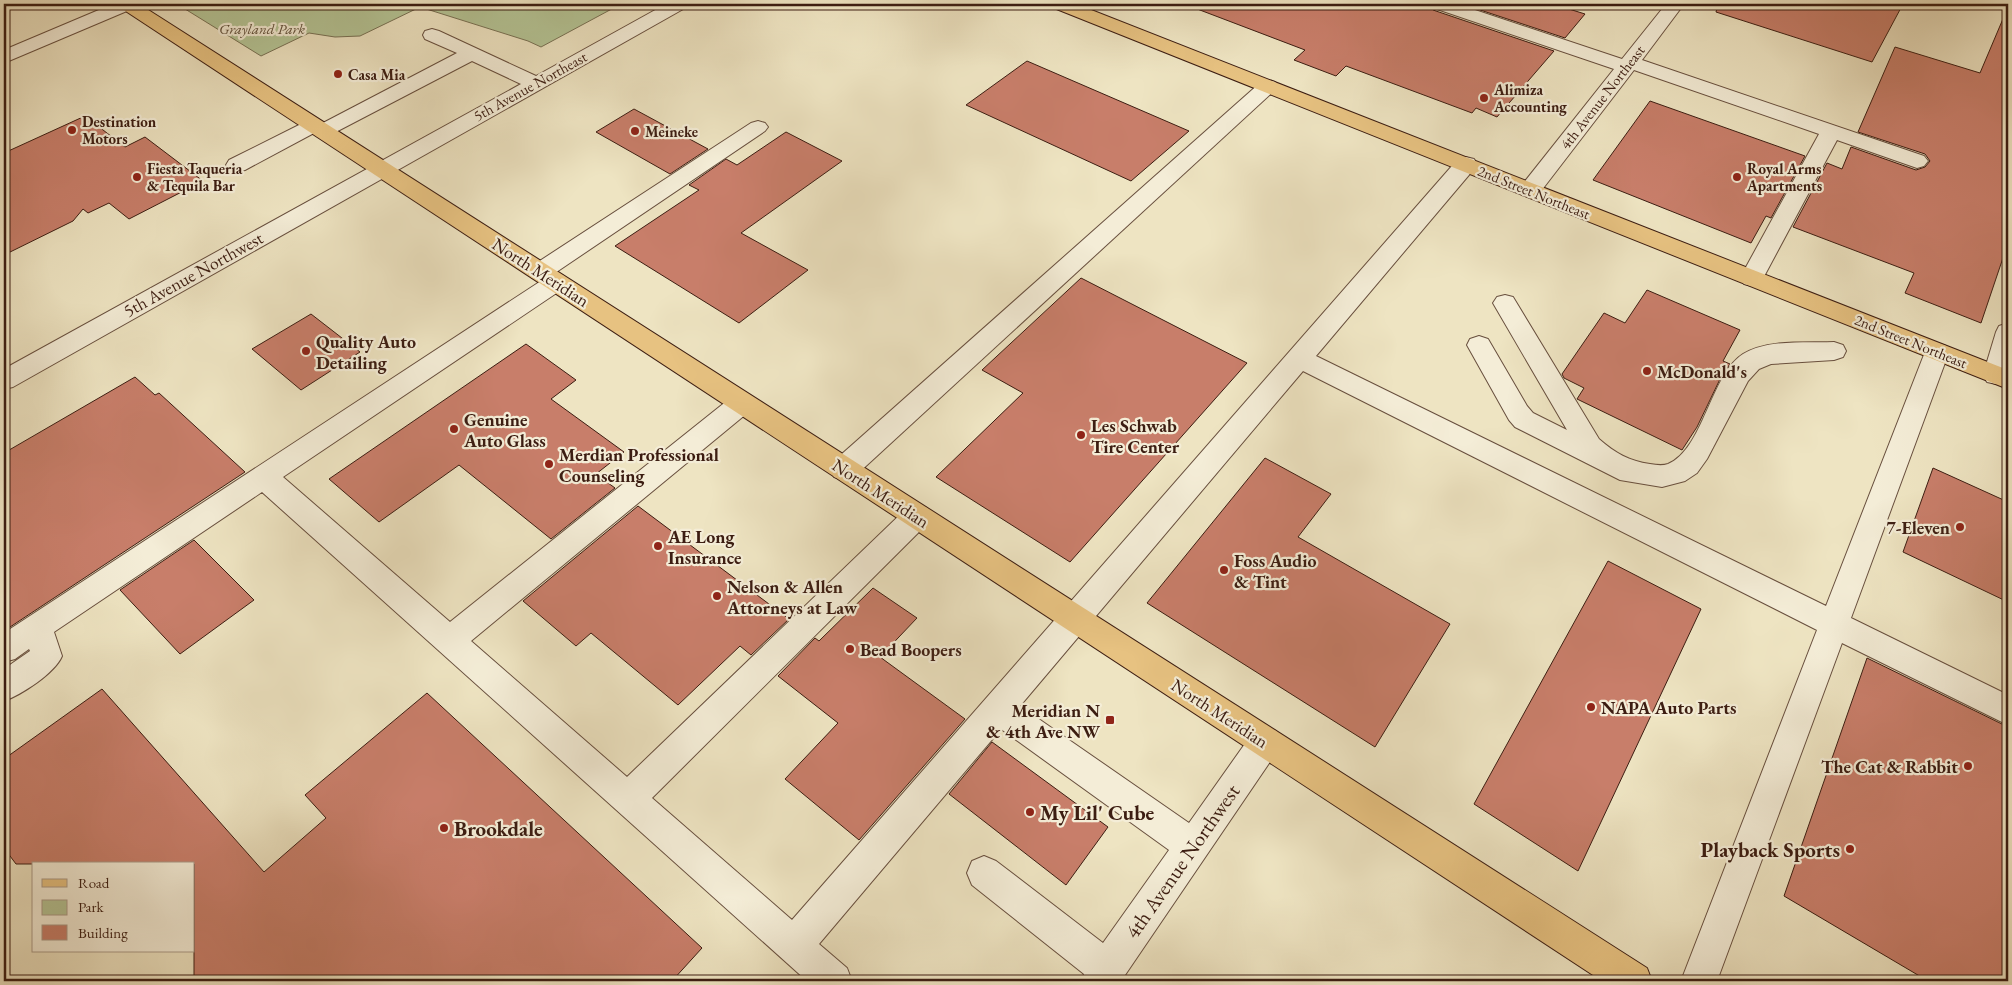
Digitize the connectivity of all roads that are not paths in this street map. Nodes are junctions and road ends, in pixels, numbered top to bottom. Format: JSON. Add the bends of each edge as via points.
{"nodes":[{"id":1,"x":128,"y":4,"type":"edge"},
{"id":2,"x":679,"y":4,"type":"edge"},
{"id":3,"x":1060,"y":4,"type":"edge"},
{"id":4,"x":1440,"y":4,"type":"edge"},
{"id":5,"x":1675,"y":4,"type":"edge"},
{"id":6,"x":432,"y":34,"type":"dead end"},
{"id":7,"x":472,"y":53,"type":"junction"},
{"id":8,"x":4,"y":57,"type":"edge"},
{"id":9,"x":1628,"y":64,"type":"junction"},
{"id":10,"x":536,"y":83,"type":"junction"},
{"id":11,"x":1268,"y":86,"type":"junction"},
{"id":12,"x":758,"y":127,"type":"dead end"},
{"id":13,"x":319,"y":128,"type":"junction"},
{"id":14,"x":1831,"y":132,"type":"junction"},
{"id":15,"x":1917,"y":161,"type":"dead end"},
{"id":16,"x":1466,"y":164,"type":"junction"},
{"id":17,"x":237,"y":166,"type":"dead end"},
{"id":18,"x":382,"y":169,"type":"junction"},
{"id":19,"x":1530,"y":190,"type":"junction"},
{"id":20,"x":548,"y":277,"type":"junction"},
{"id":21,"x":1752,"y":278,"type":"junction"},
{"id":22,"x":1505,"y":303,"type":"dead end"},
{"id":23,"x":2008,"y":332,"type":"edge"},
{"id":24,"x":1479,"y":345,"type":"dead end"},
{"id":25,"x":1834,"y":351,"type":"dead end"},
{"id":26,"x":1938,"y":352,"type":"junction"},
{"id":27,"x":1298,"y":358,"type":"junction"},
{"id":28,"x":2002,"y":377,"type":"edge"},
{"id":29,"x":4,"y":380,"type":"edge"},
{"id":30,"x":742,"y":403,"type":"junction"},
{"id":31,"x":1612,"y":464,"type":"junction"},
{"id":32,"x":844,"y":469,"type":"junction"},
{"id":33,"x":263,"y":476,"type":"junction"},
{"id":34,"x":917,"y":516,"type":"junction"},
{"id":35,"x":1074,"y":618,"type":"junction"},
{"id":36,"x":1834,"y":625,"type":"junction"},
{"id":37,"x":37,"y":627,"type":"junction"},
{"id":38,"x":449,"y":641,"type":"junction"},
{"id":39,"x":4,"y":649,"type":"edge"},
{"id":40,"x":4,"y":686,"type":"edge"},
{"id":41,"x":997,"y":708,"type":"junction"},
{"id":42,"x":2008,"y":711,"type":"edge"},
{"id":43,"x":1265,"y":742,"type":"junction"},
{"id":44,"x":628,"y":799,"type":"junction"},
{"id":45,"x":1192,"y":846,"type":"junction"},
{"id":46,"x":984,"y":873,"type":"dead end"},
{"id":47,"x":794,"y":946,"type":"junction"},
{"id":48,"x":1103,"y":975,"type":"edge"},
{"id":49,"x":834,"y":981,"type":"edge"},
{"id":50,"x":1634,"y":981,"type":"edge"},
{"id":51,"x":1699,"y":981,"type":"edge"}],
"edges":[{"from":1,"to":8,"type":"street"},
{"from":1,"to":13,"type":"main road","name":"North Meridian"},
{"from":2,"to":10,"type":"street","name":"5th Avenue Northeast"},
{"from":3,"to":11,"type":"main road","name":"2nd Street Northeast"},
{"from":4,"to":9,"type":"street"},
{"from":5,"to":9,"type":"street","name":"4th Avenue Northeast"},
{"from":6,"to":7,"type":"street"},
{"from":7,"to":10,"type":"street"},
{"from":7,"to":13,"type":"street"},
{"from":9,"to":14,"type":"street"},
{"from":9,"to":19,"type":"street","name":"4th Avenue Northeast"},
{"from":10,"to":18,"type":"street","name":"5th Avenue Northeast"},
{"from":11,"to":16,"type":"main road","name":"2nd Street Northeast"},
{"from":11,"to":32,"type":"street"},
{"from":12,"to":20,"type":"street"},
{"from":13,"to":17,"type":"street"},
{"from":13,"to":18,"type":"main road","name":"North Meridian"},
{"from":14,"to":15,"type":"street"},
{"from":14,"to":21,"type":"street"},
{"from":16,"to":19,"type":"main road","name":"2nd Street Northeast"},
{"from":16,"to":27,"type":"street"},
{"from":18,"to":20,"type":"main road","name":"North Meridian"},
{"from":18,"to":29,"type":"street","name":"5th Avenue Northwest"},
{"from":19,"to":21,"type":"main road","name":"2nd Street Northeast"},
{"from":20,"to":30,"type":"main road","name":"North Meridian"},
{"from":20,"to":33,"type":"street"},
{"from":21,"to":26,"type":"main road","name":"2nd Street Northeast"},
{"from":22,"to":31,"type":"street","via":[[1583,436]]},
{"from":23,"to":28,"type":"street"},
{"from":24,"to":31,"type":"street","via":[[1524,420]]},
{"from":25,"to":31,"type":"street","via":[[1768,355],[1746,365],[1698,452],[1687,466],[1675,474],[1649,476]]},
{"from":26,"to":28,"type":"main road","name":"2nd Street Northeast"},
{"from":26,"to":36,"type":"street"},
{"from":27,"to":35,"type":"street"},
{"from":27,"to":36,"type":"street"},
{"from":30,"to":32,"type":"main road","name":"North Meridian"},
{"from":30,"to":38,"type":"street"},
{"from":32,"to":34,"type":"main road","name":"North Meridian"},
{"from":33,"to":37,"type":"street"},
{"from":33,"to":38,"type":"street"},
{"from":34,"to":35,"type":"main road","name":"North Meridian"},
{"from":34,"to":44,"type":"street"},
{"from":35,"to":41,"type":"street"},
{"from":35,"to":43,"type":"main road","name":"North Meridian"},
{"from":36,"to":42,"type":"street"},
{"from":36,"to":51,"type":"street"},
{"from":37,"to":39,"type":"street"},
{"from":37,"to":40,"type":"street","via":[[48,656]]},
{"from":38,"to":44,"type":"street"},
{"from":41,"to":45,"type":"street"},
{"from":41,"to":47,"type":"street"},
{"from":43,"to":45,"type":"street","name":"4th Avenue Northwest"},
{"from":43,"to":50,"type":"main road","name":"North Meridian"},
{"from":44,"to":47,"type":"street"},
{"from":45,"to":48,"type":"street","name":"4th Avenue Northwest"},
{"from":46,"to":48,"type":"street"},
{"from":47,"to":49,"type":"street"}]}
